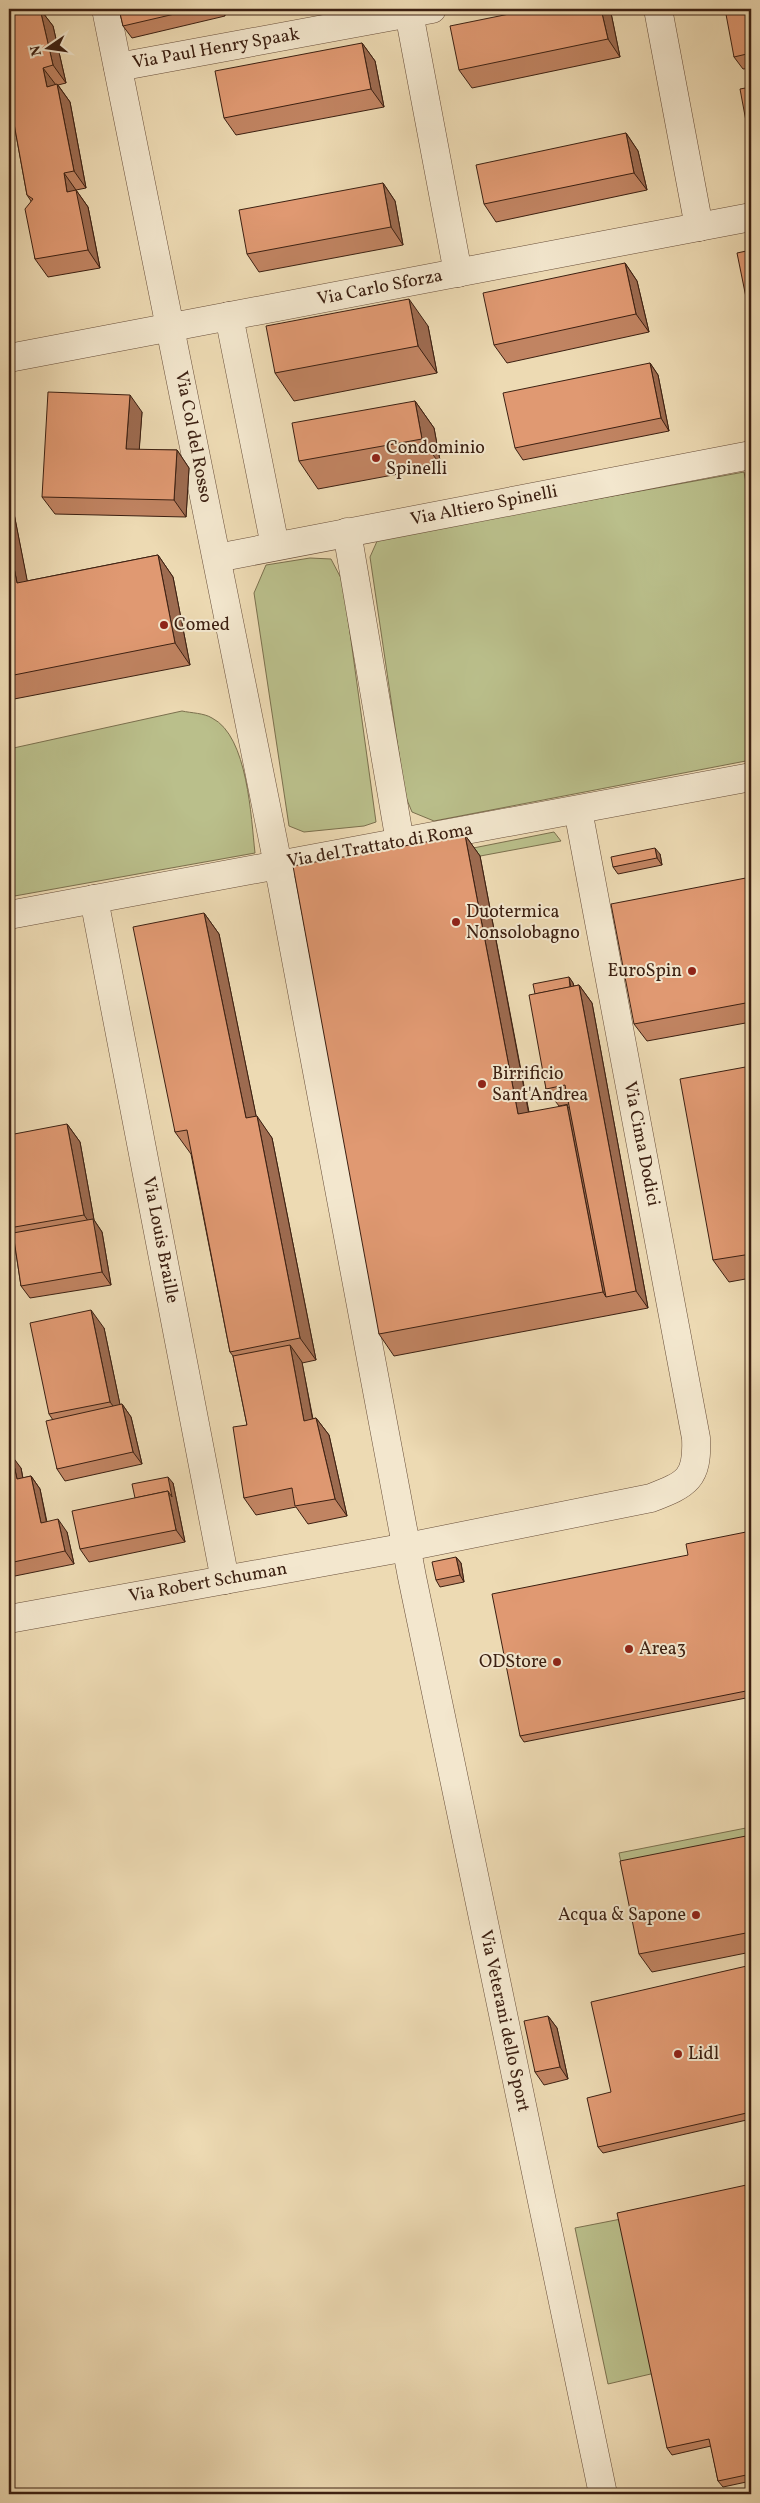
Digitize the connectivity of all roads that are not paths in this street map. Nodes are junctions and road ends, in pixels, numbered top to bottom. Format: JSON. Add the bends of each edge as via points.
{"nodes":[{"id":1,"x":106,"y":9,"type":"edge"},
{"id":2,"x":658,"y":9,"type":"edge"},
{"id":3,"x":420,"y":11,"type":"edge"},
{"id":4,"x":118,"y":67,"type":"junction"},
{"id":5,"x":751,"y":217,"type":"edge"},
{"id":6,"x":699,"y":227,"type":"junction"},
{"id":7,"x":458,"y":273,"type":"junction"},
{"id":8,"x":229,"y":316,"type":"junction"},
{"id":9,"x":171,"y":327,"type":"junction"},
{"id":10,"x":9,"y":358,"type":"edge"},
{"id":11,"x":751,"y":455,"type":"edge"},
{"id":12,"x":347,"y":532,"type":"junction"},
{"id":13,"x":275,"y":546,"type":"junction"},
{"id":14,"x":217,"y":558,"type":"junction"},
{"id":15,"x":751,"y":777,"type":"edge"},
{"id":16,"x":578,"y":810,"type":"junction"},
{"id":17,"x":400,"y":842,"type":"junction"},
{"id":18,"x":278,"y":865,"type":"junction"},
{"id":19,"x":94,"y":899,"type":"junction"},
{"id":20,"x":9,"y":915,"type":"edge"},
{"id":21,"x":690,"y":1477,"type":"joint"},
{"id":22,"x":406,"y":1547,"type":"junction"},
{"id":23,"x":225,"y":1580,"type":"junction"},
{"id":24,"x":9,"y":1619,"type":"edge"},
{"id":25,"x":604,"y":2494,"type":"edge"}],
"edges":[{"from":1,"to":4,"type":"street","name":"Via Col del Rosso"},
{"from":2,"to":6,"type":"street"},
{"from":3,"to":4,"type":"street","name":"Via Paul Henry Spaak"},
{"from":3,"to":7,"type":"street"},
{"from":4,"to":9,"type":"street","name":"Via Col del Rosso"},
{"from":5,"to":6,"type":"street","name":"Via Carlo Sforza"},
{"from":6,"to":7,"type":"street","name":"Via Carlo Sforza"},
{"from":7,"to":8,"type":"street","name":"Via Carlo Sforza"},
{"from":8,"to":9,"type":"street","name":"Via Carlo Sforza"},
{"from":8,"to":13,"type":"street"},
{"from":9,"to":10,"type":"street","name":"Via Carlo Sforza"},
{"from":9,"to":14,"type":"street","name":"Via Col del Rosso"},
{"from":11,"to":12,"type":"street","name":"Via Altiero Spinelli"},
{"from":12,"to":13,"type":"street","name":"Via Altiero Spinelli"},
{"from":12,"to":17,"type":"street"},
{"from":13,"to":14,"type":"street","name":"Via Altiero Spinelli"},
{"from":14,"to":18,"type":"street","name":"Via Col del Rosso"},
{"from":15,"to":16,"type":"street","name":"Via del Trattato di Roma"},
{"from":16,"to":17,"type":"street","name":"Via del Trattato di Roma"},
{"from":16,"to":21,"type":"street","name":"Via Cima Dodici","via":[[696,1438],[697,1460]]},
{"from":17,"to":18,"type":"street","name":"Via del Trattato di Roma"},
{"from":18,"to":19,"type":"street","name":"Via del Trattato di Roma"},
{"from":18,"to":22,"type":"street","name":"Via Veterani dello Sport"},
{"from":19,"to":20,"type":"street","name":"Via del Trattato di Roma"},
{"from":19,"to":23,"type":"street","name":"Via Louis Braille"},
{"from":21,"to":22,"type":"street","name":"Via Robert Schuman","via":[[675,1489],[651,1498]]},
{"from":22,"to":23,"type":"street","name":"Via Robert Schuman"},
{"from":22,"to":25,"type":"street","name":"Via Veterani dello Sport"},
{"from":23,"to":24,"type":"street","name":"Via Robert Schuman"}]}
